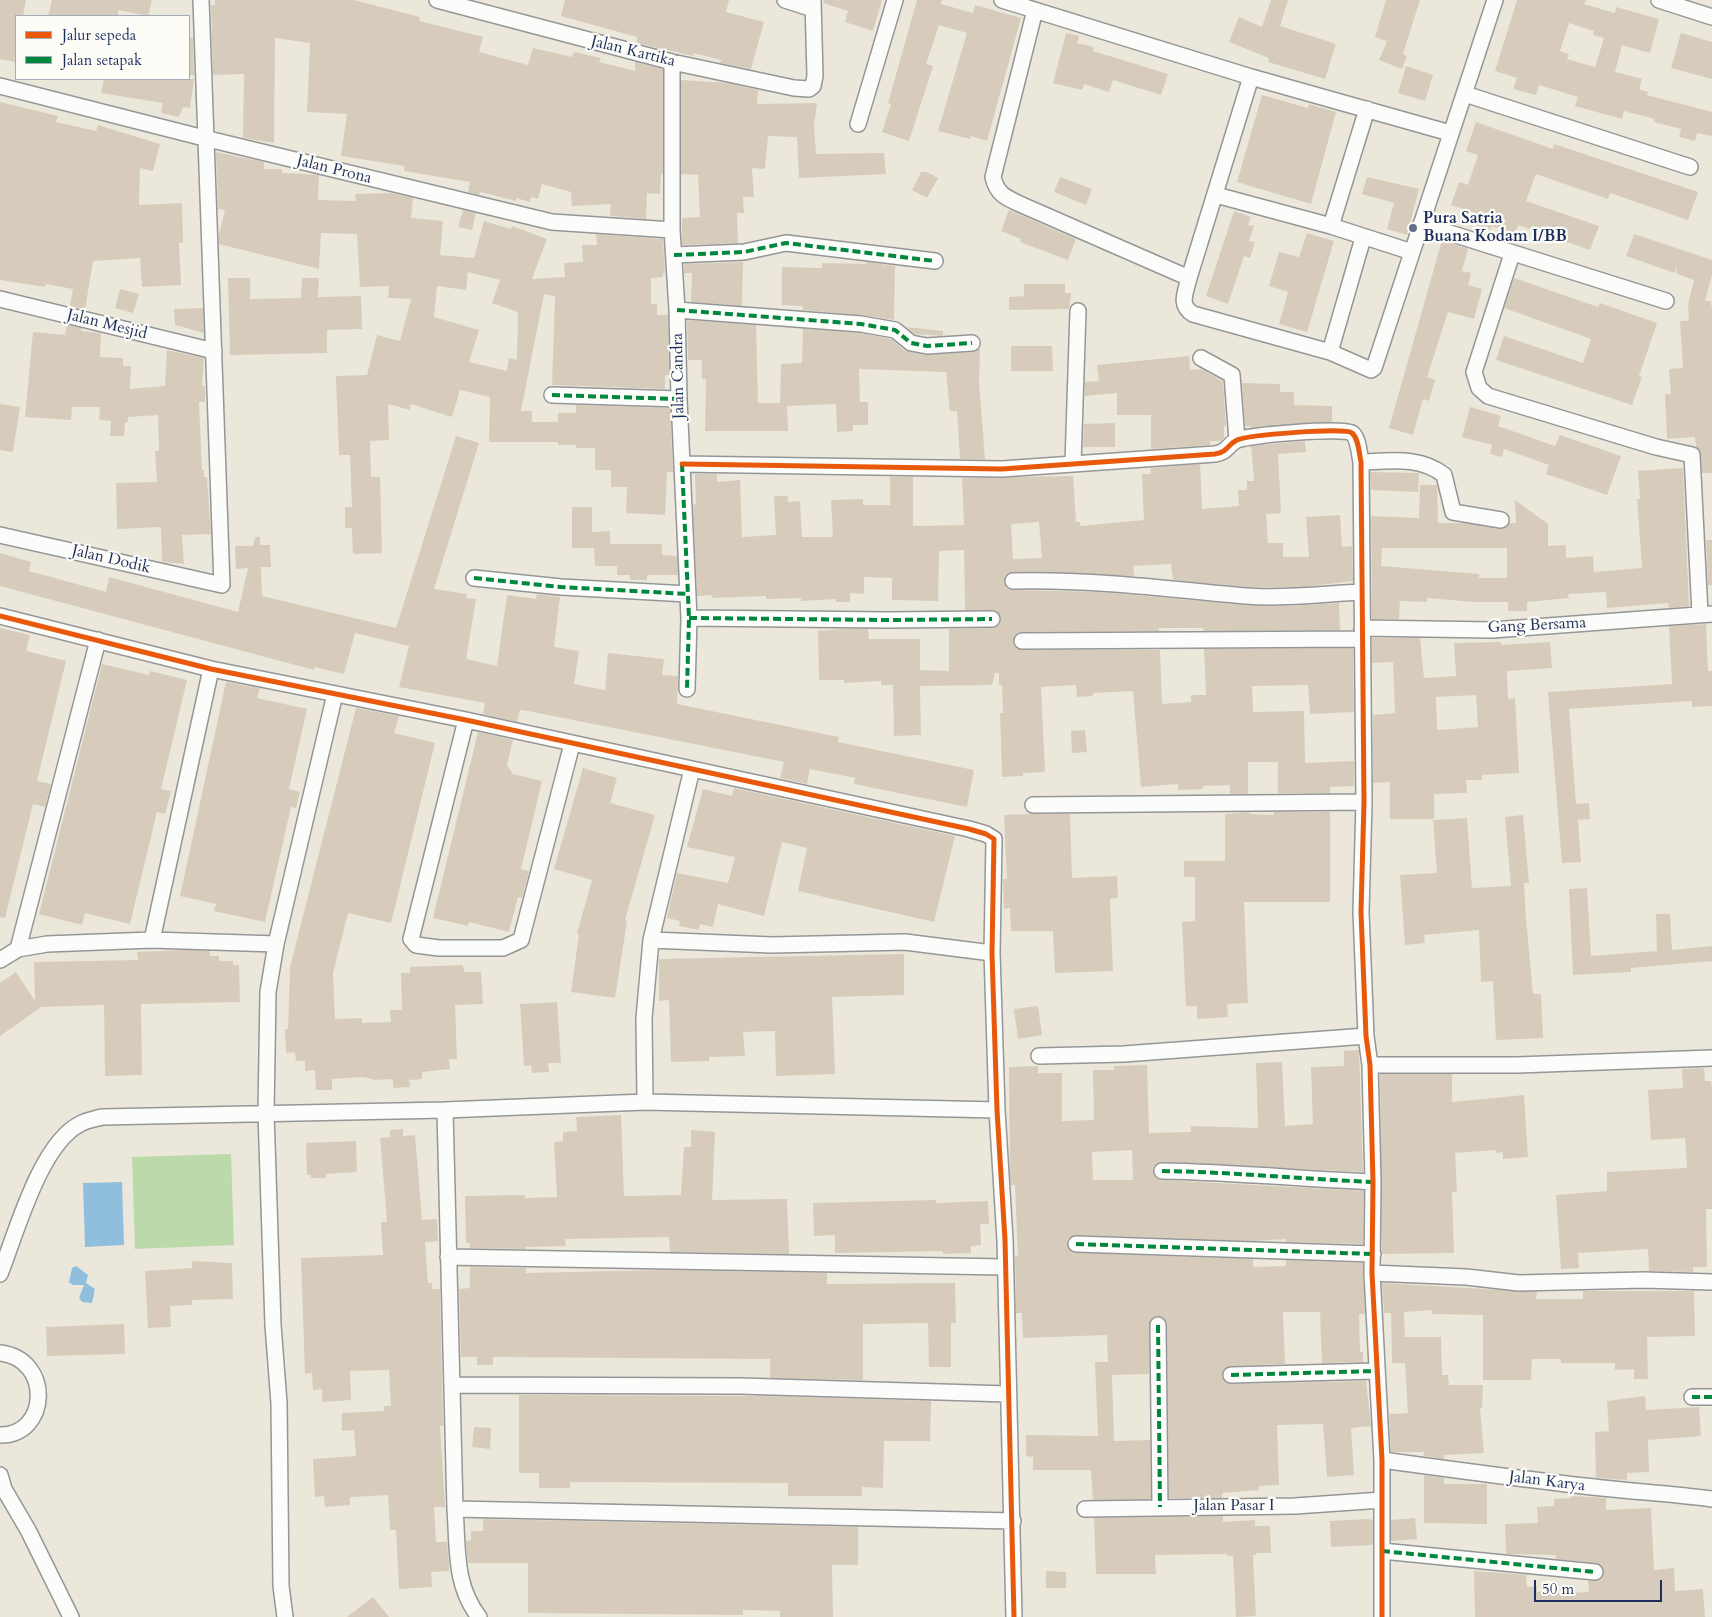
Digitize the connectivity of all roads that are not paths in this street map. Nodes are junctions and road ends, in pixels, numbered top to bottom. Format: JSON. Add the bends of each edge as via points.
{"nodes":[{"id":1,"x":201,"y":0,"type":"edge"},
{"id":2,"x":437,"y":0,"type":"edge"},
{"id":3,"x":784,"y":0,"type":"edge"},
{"id":4,"x":895,"y":0,"type":"edge"},
{"id":5,"x":1002,"y":0,"type":"edge"},
{"id":6,"x":1494,"y":0,"type":"edge"},
{"id":7,"x":1659,"y":0,"type":"edge"},
{"id":8,"x":813,"y":4,"type":"edge"},
{"id":9,"x":1035,"y":10,"type":"junction"},
{"id":10,"x":1712,"y":17,"type":"edge"},
{"id":11,"x":672,"y":62,"type":"junction"},
{"id":12,"x":1251,"y":77,"type":"junction"},
{"id":13,"x":0,"y":86,"type":"edge"},
{"id":14,"x":1465,"y":94,"type":"junction"},
{"id":15,"x":1367,"y":109,"type":"junction"},
{"id":16,"x":858,"y":124,"type":"dead end"},
{"id":17,"x":1450,"y":133,"type":"junction"},
{"id":18,"x":204,"y":138,"type":"junction"},
{"id":19,"x":1690,"y":167,"type":"dead end"},
{"id":20,"x":1216,"y":196,"type":"junction"},
{"id":21,"x":1421,"y":224,"type":"junction"},
{"id":22,"x":1330,"y":226,"type":"junction"},
{"id":23,"x":672,"y":230,"type":"junction"},
{"id":24,"x":1363,"y":238,"type":"junction"},
{"id":25,"x":1412,"y":252,"type":"junction"},
{"id":26,"x":1512,"y":254,"type":"junction"},
{"id":27,"x":674,"y":255,"type":"junction"},
{"id":28,"x":934,"y":261,"type":"dead end"},
{"id":29,"x":1189,"y":278,"type":"junction"},
{"id":30,"x":0,"y":300,"type":"edge"},
{"id":31,"x":1666,"y":301,"type":"dead end"},
{"id":32,"x":677,"y":310,"type":"junction"},
{"id":33,"x":1078,"y":311,"type":"dead end"},
{"id":34,"x":972,"y":343,"type":"dead end"},
{"id":35,"x":214,"y":351,"type":"junction"},
{"id":36,"x":1330,"y":352,"type":"junction"},
{"id":37,"x":1201,"y":358,"type":"dead end"},
{"id":38,"x":552,"y":395,"type":"dead end"},
{"id":39,"x":678,"y":399,"type":"junction"},
{"id":40,"x":1237,"y":440,"type":"junction"},
{"id":41,"x":1361,"y":462,"type":"junction"},
{"id":42,"x":1073,"y":463,"type":"junction"},
{"id":43,"x":682,"y":464,"type":"junction"},
{"id":44,"x":1501,"y":520,"type":"dead end"},
{"id":45,"x":0,"y":535,"type":"edge"},
{"id":46,"x":474,"y":578,"type":"dead end"},
{"id":47,"x":1013,"y":581,"type":"dead end"},
{"id":48,"x":1361,"y":592,"type":"junction"},
{"id":49,"x":688,"y":594,"type":"junction"},
{"id":50,"x":1706,"y":614,"type":"edge"},
{"id":51,"x":0,"y":616,"type":"edge"},
{"id":52,"x":689,"y":618,"type":"junction"},
{"id":53,"x":992,"y":619,"type":"dead end"},
{"id":54,"x":1362,"y":633,"type":"junction"},
{"id":55,"x":98,"y":640,"type":"junction"},
{"id":56,"x":1022,"y":641,"type":"dead end"},
{"id":57,"x":211,"y":669,"type":"junction"},
{"id":58,"x":687,"y":689,"type":"dead end"},
{"id":59,"x":335,"y":694,"type":"junction"},
{"id":60,"x":466,"y":720,"type":"junction"},
{"id":61,"x":572,"y":744,"type":"junction"},
{"id":62,"x":692,"y":769,"type":"junction"},
{"id":63,"x":1364,"y":802,"type":"junction"},
{"id":64,"x":1033,"y":806,"type":"dead end"},
{"id":65,"x":152,"y":940,"type":"junction"},
{"id":66,"x":651,"y":940,"type":"junction"},
{"id":67,"x":276,"y":944,"type":"junction"},
{"id":68,"x":18,"y":949,"type":"junction"},
{"id":69,"x":992,"y":953,"type":"junction"},
{"id":70,"x":0,"y":960,"type":"edge"},
{"id":71,"x":1366,"y":1036,"type":"junction"},
{"id":72,"x":1039,"y":1056,"type":"dead end"},
{"id":73,"x":1712,"y":1058,"type":"edge"},
{"id":74,"x":1370,"y":1065,"type":"junction"},
{"id":75,"x":645,"y":1102,"type":"junction"},
{"id":76,"x":445,"y":1110,"type":"junction"},
{"id":77,"x":997,"y":1110,"type":"junction"},
{"id":78,"x":266,"y":1112,"type":"junction"},
{"id":79,"x":1162,"y":1171,"type":"dead end"},
{"id":80,"x":1373,"y":1182,"type":"junction"},
{"id":81,"x":1076,"y":1244,"type":"dead end"},
{"id":82,"x":1373,"y":1254,"type":"junction"},
{"id":83,"x":448,"y":1257,"type":"junction"},
{"id":84,"x":1004,"y":1267,"type":"junction"},
{"id":85,"x":1372,"y":1273,"type":"junction"},
{"id":86,"x":0,"y":1274,"type":"edge"},
{"id":87,"x":1712,"y":1282,"type":"edge"},
{"id":88,"x":1158,"y":1325,"type":"dead end"},
{"id":89,"x":0,"y":1353,"type":"edge"},
{"id":90,"x":1376,"y":1371,"type":"junction"},
{"id":91,"x":1231,"y":1375,"type":"dead end"},
{"id":92,"x":452,"y":1385,"type":"junction"},
{"id":93,"x":1008,"y":1394,"type":"junction"},
{"id":94,"x":1692,"y":1397,"type":"dead end"},
{"id":95,"x":1712,"y":1397,"type":"edge"},
{"id":96,"x":0,"y":1435,"type":"edge"},
{"id":97,"x":1382,"y":1460,"type":"junction"},
{"id":98,"x":0,"y":1475,"type":"edge"},
{"id":99,"x":1712,"y":1499,"type":"edge"},
{"id":100,"x":1382,"y":1500,"type":"junction"},
{"id":101,"x":1160,"y":1507,"type":"junction"},
{"id":102,"x":455,"y":1509,"type":"junction"},
{"id":103,"x":1085,"y":1509,"type":"dead end"},
{"id":104,"x":1013,"y":1522,"type":"junction"},
{"id":105,"x":1382,"y":1551,"type":"junction"},
{"id":106,"x":1595,"y":1572,"type":"dead end"},
{"id":107,"x":71,"y":1617,"type":"edge"},
{"id":108,"x":285,"y":1617,"type":"edge"},
{"id":109,"x":479,"y":1617,"type":"edge"},
{"id":110,"x":1014,"y":1617,"type":"edge"},
{"id":111,"x":1382,"y":1617,"type":"edge"}],
"edges":[{"from":1,"to":18,"type":"street"},
{"from":2,"to":11,"type":"street","name":"Jalan Kartika"},
{"from":3,"to":8,"type":"street"},
{"from":4,"to":16,"type":"street"},
{"from":5,"to":9,"type":"street"},
{"from":6,"to":14,"type":"street"},
{"from":7,"to":10,"type":"street"},
{"from":8,"to":11,"type":"street","name":"Jalan Kartika","via":[[814,83],[809,89]]},
{"from":9,"to":12,"type":"street"},
{"from":9,"to":29,"type":"street","via":[[993,178],[1000,194]]},
{"from":11,"to":23,"type":"street","name":"Jalan Candra"},
{"from":12,"to":15,"type":"street"},
{"from":12,"to":20,"type":"street"},
{"from":13,"to":18,"type":"street","name":"Jalan Prona"},
{"from":14,"to":17,"type":"street"},
{"from":14,"to":19,"type":"street"},
{"from":15,"to":17,"type":"street"},
{"from":15,"to":22,"type":"street"},
{"from":17,"to":21,"type":"street"},
{"from":18,"to":23,"type":"street","name":"Jalan Prona","via":[[552,222]]},
{"from":18,"to":35,"type":"street"},
{"from":20,"to":22,"type":"street"},
{"from":20,"to":29,"type":"street"},
{"from":21,"to":25,"type":"street"},
{"from":21,"to":26,"type":"street"},
{"from":22,"to":24,"type":"street"},
{"from":23,"to":27,"type":"street","name":"Jalan Candra"},
{"from":24,"to":25,"type":"street"},
{"from":24,"to":36,"type":"street"},
{"from":25,"to":36,"type":"street","via":[[1373,369]]},
{"from":26,"to":31,"type":"street"},
{"from":26,"to":50,"type":"street","via":[[1474,372],[1478,388],[1488,396],[1692,455]]},
{"from":27,"to":28,"type":"street","via":[[744,252],[786,243]]},
{"from":27,"to":32,"type":"street","name":"Jalan Candra"},
{"from":29,"to":36,"type":"street","via":[[1183,302],[1193,314]]},
{"from":30,"to":35,"type":"street","name":"Jalan Mesjid"},
{"from":32,"to":34,"type":"street","via":[[861,324],[895,330],[911,343],[927,346]]},
{"from":32,"to":39,"type":"street","name":"Jalan Candra"},
{"from":33,"to":42,"type":"street"},
{"from":35,"to":45,"type":"street","name":"Jalan Dodik","via":[[222,585]]},
{"from":37,"to":40,"type":"street","via":[[1232,375]]},
{"from":38,"to":39,"type":"street"},
{"from":39,"to":43,"type":"street","name":"Jalan Candra"},
{"from":40,"to":41,"type":"street","via":[[1341,429],[1351,431],[1355,437]]},
{"from":40,"to":42,"type":"street","via":[[1228,450],[1215,454]]},
{"from":41,"to":44,"type":"street","via":[[1414,461],[1427,464],[1444,475],[1453,512]]},
{"from":41,"to":48,"type":"street"},
{"from":42,"to":43,"type":"street","via":[[1002,470]]},
{"from":43,"to":49,"type":"street","name":"Jalan Candra"},
{"from":46,"to":49,"type":"street"},
{"from":47,"to":48,"type":"street","via":[[1184,588],[1246,596]]},
{"from":48,"to":54,"type":"street"},
{"from":49,"to":52,"type":"street","name":"Jalan Candra"},
{"from":50,"to":54,"type":"street","name":"Gang Bersama","via":[[1492,630]]},
{"from":51,"to":55,"type":"street"},
{"from":52,"to":53,"type":"street"},
{"from":52,"to":58,"type":"street","name":"Jalan Candra"},
{"from":54,"to":56,"type":"street","name":"Gang Bersama"},
{"from":54,"to":63,"type":"street"},
{"from":55,"to":57,"type":"street"},
{"from":55,"to":68,"type":"street"},
{"from":57,"to":59,"type":"street"},
{"from":57,"to":65,"type":"street"},
{"from":59,"to":60,"type":"street"},
{"from":59,"to":67,"type":"street"},
{"from":60,"to":61,"type":"street"},
{"from":60,"to":61,"type":"street","via":[[411,939],[416,945],[503,948],[521,940]]},
{"from":61,"to":62,"type":"street"},
{"from":62,"to":66,"type":"street"},
{"from":62,"to":69,"type":"street","via":[[986,834],[994,839],[995,844]]},
{"from":63,"to":64,"type":"street"},
{"from":63,"to":71,"type":"street","via":[[1361,912]]},
{"from":65,"to":67,"type":"street"},
{"from":65,"to":68,"type":"street","via":[[47,944]]},
{"from":66,"to":69,"type":"street","via":[[772,945],[905,942]]},
{"from":66,"to":75,"type":"street","via":[[644,1018]]},
{"from":67,"to":78,"type":"street","via":[[268,992]]},
{"from":68,"to":70,"type":"street"},
{"from":69,"to":77,"type":"street"},
{"from":71,"to":72,"type":"street","via":[[1124,1054]]},
{"from":71,"to":74,"type":"street"},
{"from":73,"to":74,"type":"street","via":[[1517,1065]]},
{"from":74,"to":80,"type":"street"},
{"from":75,"to":76,"type":"street"},
{"from":75,"to":77,"type":"street"},
{"from":76,"to":78,"type":"street"},
{"from":76,"to":83,"type":"street"},
{"from":77,"to":84,"type":"street"},
{"from":78,"to":86,"type":"street","via":[[102,1117],[78,1124],[57,1143],[39,1172]]},
{"from":78,"to":108,"type":"street","via":[[279,1404],[281,1586]]},
{"from":79,"to":80,"type":"street","via":[[1212,1171]]},
{"from":80,"to":82,"type":"street"},
{"from":81,"to":82,"type":"street"},
{"from":82,"to":85,"type":"street"},
{"from":83,"to":84,"type":"street"},
{"from":83,"to":92,"type":"street"},
{"from":84,"to":93,"type":"street"},
{"from":85,"to":87,"type":"street","via":[[1519,1283]]},
{"from":85,"to":90,"type":"street"},
{"from":88,"to":101,"type":"street"},
{"from":89,"to":96,"type":"street","via":[[22,1360],[32,1370],[39,1396],[29,1422],[18,1431]]},
{"from":90,"to":91,"type":"street"},
{"from":90,"to":97,"type":"street"},
{"from":92,"to":93,"type":"street","via":[[740,1386]]},
{"from":92,"to":102,"type":"street"},
{"from":93,"to":104,"type":"street"},
{"from":94,"to":95,"type":"street"},
{"from":97,"to":99,"type":"street","name":"Jalan Karya","via":[[1544,1482]]},
{"from":97,"to":100,"type":"street"},
{"from":98,"to":107,"type":"street","via":[[4,1489]]},
{"from":100,"to":101,"type":"street","name":"Jalan Pasar I","via":[[1295,1506]]},
{"from":100,"to":105,"type":"street"},
{"from":101,"to":103,"type":"street","name":"Jalan Pasar I"},
{"from":102,"to":104,"type":"street"},
{"from":102,"to":109,"type":"street","via":[[464,1596]]},
{"from":104,"to":110,"type":"street"},
{"from":105,"to":106,"type":"street"},
{"from":105,"to":111,"type":"street"}]}
